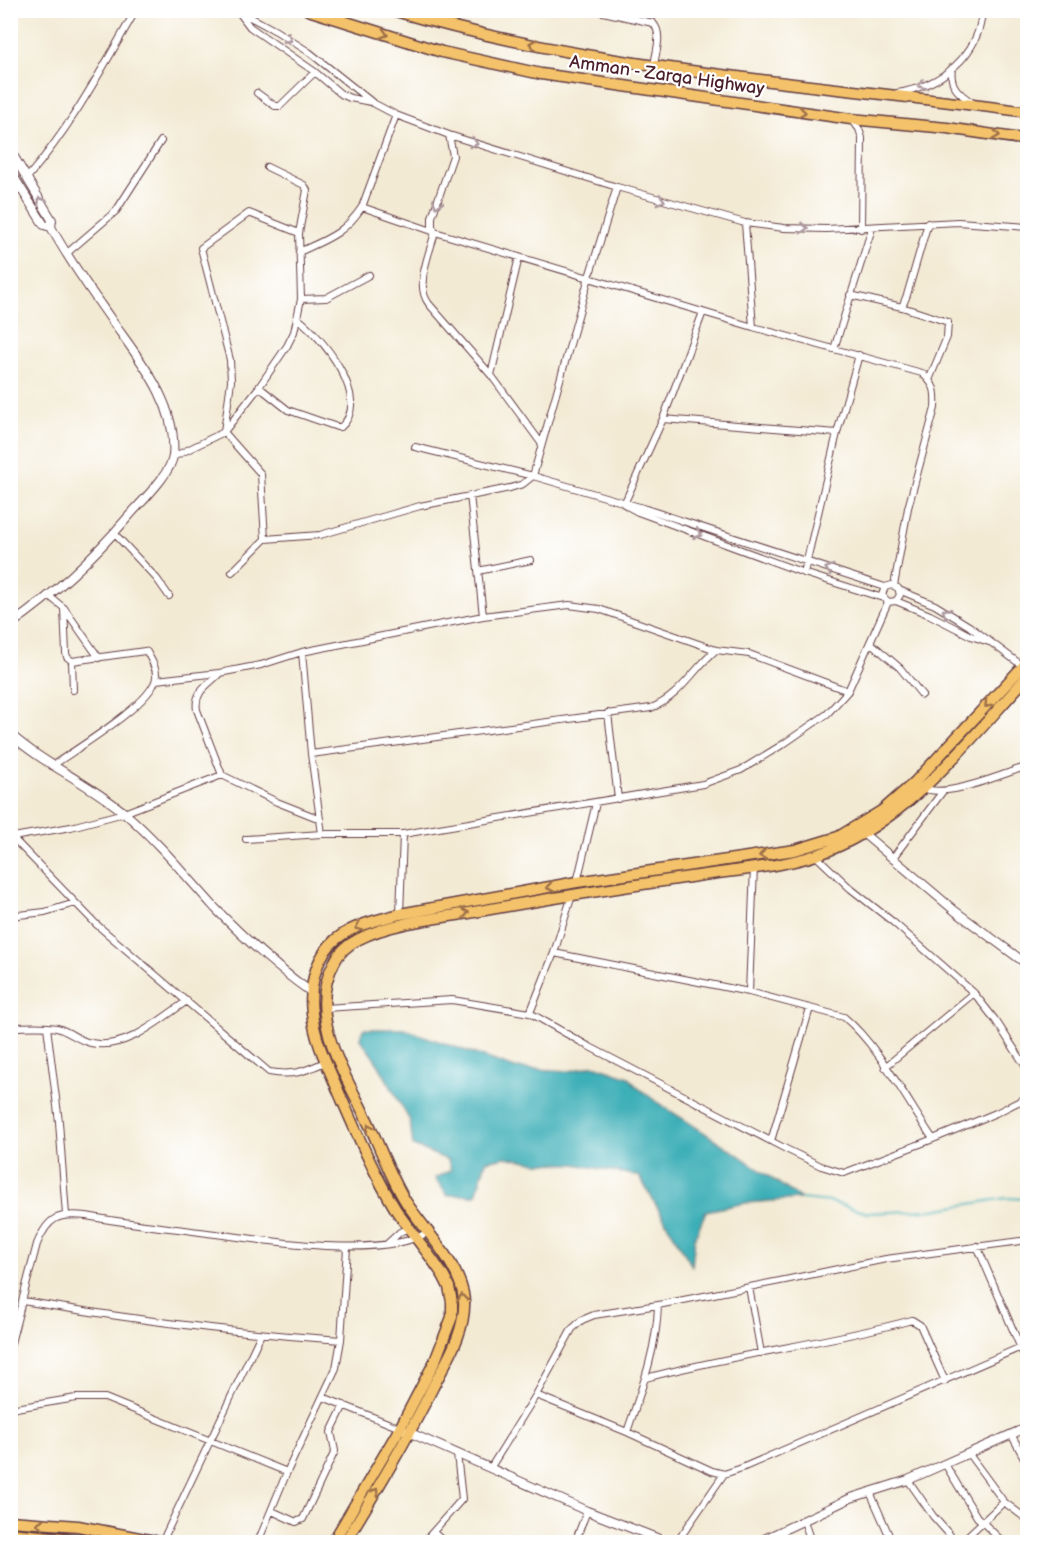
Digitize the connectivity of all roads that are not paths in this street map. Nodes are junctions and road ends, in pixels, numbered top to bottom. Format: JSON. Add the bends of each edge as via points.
{"nodes":[{"id":1,"x":136,"y":10,"type":"edge"},
{"id":2,"x":308,"y":10,"type":"edge"},
{"id":3,"x":392,"y":10,"type":"edge"},
{"id":4,"x":594,"y":10,"type":"edge"},
{"id":5,"x":982,"y":10,"type":"edge"},
{"id":6,"x":237,"y":11,"type":"edge"},
{"id":7,"x":654,"y":65,"type":"junction"},
{"id":8,"x":952,"y":68,"type":"junction"},
{"id":9,"x":315,"y":72,"type":"junction"},
{"id":10,"x":257,"y":93,"type":"dead end"},
{"id":11,"x":890,"y":94,"type":"junction"},
{"id":12,"x":373,"y":103,"type":"junction"},
{"id":13,"x":978,"y":105,"type":"junction"},
{"id":14,"x":1028,"y":112,"type":"edge"},
{"id":15,"x":396,"y":115,"type":"junction"},
{"id":16,"x":851,"y":119,"type":"junction"},
{"id":17,"x":873,"y":121,"type":"junction"},
{"id":18,"x":449,"y":135,"type":"junction"},
{"id":19,"x":862,"y":138,"type":"junction"},
{"id":20,"x":1028,"y":140,"type":"edge"},
{"id":21,"x":160,"y":141,"type":"dead end"},
{"id":22,"x":10,"y":150,"type":"edge"},
{"id":23,"x":267,"y":167,"type":"dead end"},
{"id":24,"x":10,"y":171,"type":"edge"},
{"id":25,"x":27,"y":178,"type":"junction"},
{"id":26,"x":617,"y":187,"type":"junction"},
{"id":27,"x":362,"y":207,"type":"junction"},
{"id":28,"x":746,"y":223,"type":"junction"},
{"id":29,"x":928,"y":224,"type":"junction"},
{"id":30,"x":51,"y":227,"type":"junction"},
{"id":31,"x":1028,"y":227,"type":"edge"},
{"id":32,"x":872,"y":228,"type":"junction"},
{"id":33,"x":861,"y":229,"type":"junction"},
{"id":34,"x":435,"y":232,"type":"junction"},
{"id":35,"x":299,"y":233,"type":"junction"},
{"id":36,"x":299,"y":252,"type":"junction"},
{"id":37,"x":66,"y":254,"type":"junction"},
{"id":38,"x":519,"y":257,"type":"junction"},
{"id":39,"x":369,"y":275,"type":"dead end"},
{"id":40,"x":589,"y":277,"type":"junction"},
{"id":41,"x":850,"y":295,"type":"junction"},
{"id":42,"x":301,"y":299,"type":"junction"},
{"id":43,"x":902,"y":307,"type":"junction"},
{"id":44,"x":704,"y":312,"type":"junction"},
{"id":45,"x":297,"y":318,"type":"junction"},
{"id":46,"x":753,"y":327,"type":"junction"},
{"id":47,"x":834,"y":349,"type":"junction"},
{"id":48,"x":859,"y":355,"type":"junction"},
{"id":49,"x":490,"y":375,"type":"junction"},
{"id":50,"x":929,"y":380,"type":"junction"},
{"id":51,"x":259,"y":387,"type":"junction"},
{"id":52,"x":663,"y":419,"type":"junction"},
{"id":53,"x":224,"y":432,"type":"junction"},
{"id":54,"x":837,"y":433,"type":"junction"},
{"id":55,"x":541,"y":443,"type":"junction"},
{"id":56,"x":415,"y":447,"type":"dead end"},
{"id":57,"x":173,"y":457,"type":"junction"},
{"id":58,"x":533,"y":476,"type":"junction"},
{"id":59,"x":470,"y":495,"type":"junction"},
{"id":60,"x":624,"y":504,"type":"junction"},
{"id":61,"x":114,"y":533,"type":"junction"},
{"id":62,"x":265,"y":539,"type":"junction"},
{"id":63,"x":531,"y":560,"type":"dead end"},
{"id":64,"x":806,"y":562,"type":"junction"},
{"id":65,"x":232,"y":572,"type":"dead end"},
{"id":66,"x":478,"y":572,"type":"junction"},
{"id":67,"x":804,"y":573,"type":"junction"},
{"id":68,"x":885,"y":587,"type":"junction"},
{"id":69,"x":897,"y":588,"type":"junction"},
{"id":70,"x":49,"y":596,"type":"junction"},
{"id":71,"x":169,"y":597,"type":"dead end"},
{"id":72,"x":885,"y":600,"type":"junction"},
{"id":73,"x":896,"y":601,"type":"junction"},
{"id":74,"x":64,"y":608,"type":"junction"},
{"id":75,"x":483,"y":616,"type":"junction"},
{"id":76,"x":10,"y":625,"type":"edge"},
{"id":77,"x":989,"y":642,"type":"junction"},
{"id":78,"x":871,"y":643,"type":"junction"},
{"id":79,"x":716,"y":650,"type":"junction"},
{"id":80,"x":302,"y":652,"type":"junction"},
{"id":81,"x":99,"y":658,"type":"junction"},
{"id":82,"x":72,"y":661,"type":"junction"},
{"id":83,"x":1026,"y":669,"type":"edge"},
{"id":84,"x":219,"y":674,"type":"junction"},
{"id":85,"x":156,"y":680,"type":"junction"},
{"id":86,"x":73,"y":690,"type":"dead end"},
{"id":87,"x":848,"y":691,"type":"junction"},
{"id":88,"x":921,"y":695,"type":"dead end"},
{"id":89,"x":608,"y":713,"type":"junction"},
{"id":90,"x":10,"y":735,"type":"edge"},
{"id":91,"x":311,"y":754,"type":"junction"},
{"id":92,"x":52,"y":766,"type":"junction"},
{"id":93,"x":1028,"y":766,"type":"edge"},
{"id":94,"x":222,"y":775,"type":"junction"},
{"id":95,"x":919,"y":786,"type":"junction"},
{"id":96,"x":943,"y":791,"type":"junction"},
{"id":97,"x":618,"y":799,"type":"junction"},
{"id":98,"x":596,"y":803,"type":"junction"},
{"id":99,"x":124,"y":813,"type":"junction"},
{"id":100,"x":320,"y":819,"type":"junction"},
{"id":101,"x":322,"y":834,"type":"junction"},
{"id":102,"x":403,"y":834,"type":"junction"},
{"id":103,"x":864,"y":834,"type":"junction"},
{"id":104,"x":12,"y":836,"type":"edge"},
{"id":105,"x":246,"y":839,"type":"dead end"},
{"id":106,"x":815,"y":855,"type":"junction"},
{"id":107,"x":892,"y":859,"type":"junction"},
{"id":108,"x":754,"y":867,"type":"junction"},
{"id":109,"x":577,"y":882,"type":"junction"},
{"id":110,"x":573,"y":894,"type":"junction"},
{"id":111,"x":75,"y":903,"type":"junction"},
{"id":112,"x":400,"y":914,"type":"junction"},
{"id":113,"x":429,"y":914,"type":"junction"},
{"id":114,"x":10,"y":916,"type":"edge"},
{"id":115,"x":554,"y":953,"type":"junction"},
{"id":116,"x":1028,"y":965,"type":"edge"},
{"id":117,"x":314,"y":976,"type":"junction"},
{"id":118,"x":296,"y":981,"type":"junction"},
{"id":119,"x":311,"y":992,"type":"junction"},
{"id":120,"x":749,"y":993,"type":"junction"},
{"id":121,"x":974,"y":993,"type":"junction"},
{"id":122,"x":187,"y":1001,"type":"junction"},
{"id":123,"x":324,"y":1008,"type":"junction"},
{"id":124,"x":810,"y":1008,"type":"junction"},
{"id":125,"x":530,"y":1012,"type":"junction"},
{"id":126,"x":10,"y":1027,"type":"edge"},
{"id":127,"x":47,"y":1027,"type":"junction"},
{"id":128,"x":325,"y":1062,"type":"junction"},
{"id":129,"x":885,"y":1067,"type":"junction"},
{"id":130,"x":1028,"y":1070,"type":"edge"},
{"id":131,"x":1028,"y":1097,"type":"edge"},
{"id":132,"x":933,"y":1139,"type":"junction"},
{"id":133,"x":771,"y":1141,"type":"junction"},
{"id":134,"x":66,"y":1215,"type":"junction"},
{"id":135,"x":419,"y":1221,"type":"junction"},
{"id":136,"x":409,"y":1227,"type":"junction"},
{"id":137,"x":428,"y":1232,"type":"junction"},
{"id":138,"x":417,"y":1239,"type":"junction"},
{"id":139,"x":1028,"y":1240,"type":"edge"},
{"id":140,"x":386,"y":1244,"type":"junction"},
{"id":141,"x":977,"y":1246,"type":"junction"},
{"id":142,"x":347,"y":1248,"type":"junction"},
{"id":143,"x":749,"y":1287,"type":"junction"},
{"id":144,"x":23,"y":1301,"type":"junction"},
{"id":145,"x":658,"y":1305,"type":"junction"},
{"id":146,"x":261,"y":1334,"type":"junction"},
{"id":147,"x":341,"y":1340,"type":"junction"},
{"id":148,"x":1028,"y":1344,"type":"edge"},
{"id":149,"x":10,"y":1347,"type":"edge"},
{"id":150,"x":1020,"y":1348,"type":"junction"},
{"id":151,"x":761,"y":1353,"type":"junction"},
{"id":152,"x":1028,"y":1365,"type":"edge"},
{"id":153,"x":646,"y":1378,"type":"junction"},
{"id":154,"x":945,"y":1381,"type":"junction"},
{"id":155,"x":536,"y":1395,"type":"junction"},
{"id":156,"x":323,"y":1396,"type":"junction"},
{"id":157,"x":344,"y":1405,"type":"junction"},
{"id":158,"x":10,"y":1409,"type":"edge"},
{"id":159,"x":1028,"y":1426,"type":"edge"},
{"id":160,"x":405,"y":1430,"type":"junction"},
{"id":161,"x":627,"y":1432,"type":"junction"},
{"id":162,"x":1011,"y":1434,"type":"junction"},
{"id":163,"x":210,"y":1440,"type":"junction"},
{"id":164,"x":968,"y":1453,"type":"junction"},
{"id":165,"x":457,"y":1454,"type":"junction"},
{"id":166,"x":945,"y":1464,"type":"junction"},
{"id":167,"x":1028,"y":1465,"type":"edge"},
{"id":168,"x":491,"y":1467,"type":"junction"},
{"id":169,"x":287,"y":1472,"type":"junction"},
{"id":170,"x":724,"y":1474,"type":"junction"},
{"id":171,"x":908,"y":1480,"type":"junction"},
{"id":172,"x":870,"y":1492,"type":"junction"},
{"id":173,"x":1004,"y":1502,"type":"junction"},
{"id":174,"x":272,"y":1510,"type":"junction"},
{"id":175,"x":587,"y":1511,"type":"junction"},
{"id":176,"x":1028,"y":1520,"type":"edge"},
{"id":177,"x":10,"y":1521,"type":"edge"},
{"id":178,"x":804,"y":1521,"type":"junction"},
{"id":179,"x":982,"y":1523,"type":"junction"},
{"id":180,"x":433,"y":1532,"type":"junction"},
{"id":181,"x":10,"y":1533,"type":"edge"},
{"id":182,"x":100,"y":1542,"type":"edge"},
{"id":183,"x":161,"y":1542,"type":"edge"},
{"id":184,"x":258,"y":1542,"type":"edge"},
{"id":185,"x":333,"y":1542,"type":"edge"},
{"id":186,"x":345,"y":1542,"type":"edge"},
{"id":187,"x":424,"y":1542,"type":"edge"},
{"id":188,"x":444,"y":1542,"type":"edge"},
{"id":189,"x":575,"y":1542,"type":"edge"},
{"id":190,"x":667,"y":1542,"type":"edge"},
{"id":191,"x":677,"y":1542,"type":"edge"},
{"id":192,"x":761,"y":1542,"type":"edge"},
{"id":193,"x":811,"y":1542,"type":"edge"},
{"id":194,"x":892,"y":1542,"type":"edge"},
{"id":195,"x":956,"y":1542,"type":"edge"},
{"id":196,"x":961,"y":1542,"type":"edge"},
{"id":197,"x":1003,"y":1542,"type":"edge"}],
"edges":[{"from":1,"to":25,"type":"street","via":[[68,125]]},
{"from":2,"to":16,"type":"main road","name":"Amman - Zarqa Highway","one_way":true,"via":[[490,64]]},
{"from":7,"to":3,"type":"main road","name":"Amman - Zarqa Highway","one_way":true,"via":[[474,33]]},
{"from":4,"to":7,"type":"street","via":[[653,23],[659,34]]},
{"from":5,"to":8,"type":"street","via":[[975,43]]},
{"from":6,"to":9,"type":"street","via":[[250,27]]},
{"from":6,"to":12,"type":"street","one_way":true,"via":[[309,52]]},
{"from":7,"to":11,"type":"main road","name":"Amman - Zarqa Highway"},
{"from":8,"to":11,"type":"street","one_way":true,"via":[[916,88]]},
{"from":8,"to":13,"type":"street","via":[[956,91]]},
{"from":9,"to":10,"type":"street","via":[[280,106]]},
{"from":9,"to":12,"type":"street","via":[[345,96]]},
{"from":11,"to":13,"type":"main road","name":"Amman - Zarqa Highway"},
{"from":12,"to":15,"type":"street"},
{"from":13,"to":14,"type":"main road","name":"Amman - Zarqa Highway"},
{"from":15,"to":18,"type":"street"},
{"from":15,"to":27,"type":"street"},
{"from":16,"to":17,"type":"main road","name":"Amman - Zarqa Highway"},
{"from":16,"to":19,"type":"street"},
{"from":17,"to":19,"type":"street"},
{"from":17,"to":20,"type":"main road","name":"Amman - Zarqa Highway","one_way":true},
{"from":18,"to":26,"type":"street","one_way":true},
{"from":18,"to":34,"type":"street","one_way":true,"via":[[453,156],[432,218]]},
{"from":19,"to":33,"type":"street"},
{"from":21,"to":37,"type":"street","via":[[116,211]]},
{"from":22,"to":25,"type":"street"},
{"from":23,"to":35,"type":"street","via":[[306,187]]},
{"from":24,"to":30,"type":"street","via":[[44,225]]},
{"from":30,"to":25,"type":"street","one_way":true,"via":[[52,220]]},
{"from":26,"to":28,"type":"street","one_way":true},
{"from":26,"to":40,"type":"street"},
{"from":27,"to":34,"type":"street"},
{"from":27,"to":36,"type":"street","via":[[344,229]]},
{"from":28,"to":33,"type":"street","one_way":true,"via":[[784,228]]},
{"from":28,"to":46,"type":"street"},
{"from":29,"to":31,"type":"street","via":[[988,222]]},
{"from":29,"to":32,"type":"street"},
{"from":29,"to":43,"type":"street"},
{"from":30,"to":37,"type":"street"},
{"from":32,"to":33,"type":"street"},
{"from":32,"to":41,"type":"street"},
{"from":34,"to":38,"type":"street"},
{"from":34,"to":49,"type":"street","via":[[423,278],[425,298]]},
{"from":35,"to":36,"type":"street"},
{"from":35,"to":53,"type":"street","via":[[249,213],[202,246],[230,360]]},
{"from":36,"to":42,"type":"street"},
{"from":37,"to":57,"type":"street","via":[[161,395],[172,435]]},
{"from":38,"to":40,"type":"street"},
{"from":38,"to":49,"type":"street"},
{"from":39,"to":42,"type":"street","via":[[326,298]]},
{"from":40,"to":44,"type":"street"},
{"from":40,"to":55,"type":"street"},
{"from":41,"to":43,"type":"street"},
{"from":41,"to":47,"type":"street"},
{"from":42,"to":45,"type":"street"},
{"from":43,"to":50,"type":"street","via":[[948,322],[947,337]]},
{"from":44,"to":46,"type":"street"},
{"from":44,"to":52,"type":"street"},
{"from":45,"to":51,"type":"street","via":[[287,346]]},
{"from":45,"to":51,"type":"street","via":[[311,330],[346,377],[351,402],[345,424],[337,427],[288,410]]},
{"from":46,"to":47,"type":"street"},
{"from":47,"to":48,"type":"street"},
{"from":48,"to":50,"type":"street","via":[[922,373]]},
{"from":48,"to":54,"type":"street"},
{"from":49,"to":55,"type":"street"},
{"from":50,"to":69,"type":"street","via":[[936,396],[935,408],[908,508]]},
{"from":51,"to":53,"type":"street"},
{"from":52,"to":54,"type":"street"},
{"from":52,"to":60,"type":"street"},
{"from":53,"to":57,"type":"street"},
{"from":53,"to":62,"type":"street","via":[[261,474]]},
{"from":54,"to":64,"type":"street"},
{"from":55,"to":58,"type":"street"},
{"from":56,"to":58,"type":"street"},
{"from":57,"to":61,"type":"street","via":[[162,478]]},
{"from":58,"to":59,"type":"street","via":[[517,486]]},
{"from":58,"to":60,"type":"street"},
{"from":59,"to":62,"type":"street","via":[[320,535]]},
{"from":59,"to":66,"type":"street"},
{"from":60,"to":64,"type":"street"},
{"from":60,"to":67,"type":"street","one_way":true},
{"from":61,"to":70,"type":"street"},
{"from":61,"to":71,"type":"street"},
{"from":62,"to":65,"type":"street"},
{"from":63,"to":66,"type":"street"},
{"from":64,"to":67,"type":"street"},
{"from":68,"to":64,"type":"street","one_way":true},
{"from":66,"to":75,"type":"street"},
{"from":67,"to":72,"type":"street"},
{"from":68,"to":69,"type":"street"},
{"from":68,"to":72,"type":"street"},
{"from":69,"to":73,"type":"street","via":[[900,595]]},
{"from":77,"to":69,"type":"street","one_way":true,"via":[[936,605]]},
{"from":70,"to":74,"type":"street"},
{"from":70,"to":76,"type":"street"},
{"from":72,"to":73,"type":"street"},
{"from":72,"to":78,"type":"street"},
{"from":73,"to":77,"type":"street"},
{"from":74,"to":81,"type":"street"},
{"from":74,"to":82,"type":"street","via":[[66,653]]},
{"from":75,"to":79,"type":"street","via":[[569,605],[598,609]]},
{"from":75,"to":80,"type":"street"},
{"from":77,"to":83,"type":"street"},
{"from":78,"to":87,"type":"street"},
{"from":78,"to":88,"type":"street","via":[[900,668]]},
{"from":79,"to":87,"type":"street","via":[[749,654]]},
{"from":79,"to":89,"type":"street","via":[[664,703]]},
{"from":80,"to":84,"type":"street"},
{"from":80,"to":91,"type":"street"},
{"from":81,"to":82,"type":"street"},
{"from":81,"to":85,"type":"street","via":[[145,651],[156,670]]},
{"from":82,"to":86,"type":"street"},
{"from":83,"to":95,"type":"main road"},
{"from":84,"to":85,"type":"street"},
{"from":84,"to":94,"type":"street","via":[[195,701]]},
{"from":85,"to":92,"type":"street","via":[[140,702]]},
{"from":87,"to":97,"type":"street","via":[[827,714],[741,770],[703,784]]},
{"from":89,"to":91,"type":"street"},
{"from":89,"to":97,"type":"street"},
{"from":90,"to":92,"type":"street"},
{"from":91,"to":100,"type":"street"},
{"from":92,"to":99,"type":"street"},
{"from":93,"to":96,"type":"street"},
{"from":94,"to":99,"type":"street"},
{"from":94,"to":100,"type":"street"},
{"from":95,"to":96,"type":"street"},
{"from":95,"to":103,"type":"main road","via":[[902,808]]},
{"from":95,"to":109,"type":"main road","one_way":true,"via":[[838,837],[818,844]]},
{"from":96,"to":107,"type":"street"},
{"from":97,"to":98,"type":"street"},
{"from":98,"to":102,"type":"street"},
{"from":98,"to":109,"type":"street"},
{"from":99,"to":104,"type":"street","via":[[50,832]]},
{"from":99,"to":118,"type":"street","via":[[149,834],[239,932]]},
{"from":100,"to":101,"type":"street"},
{"from":101,"to":102,"type":"street"},
{"from":101,"to":105,"type":"street"},
{"from":102,"to":112,"type":"street"},
{"from":103,"to":106,"type":"main road"},
{"from":103,"to":107,"type":"street"},
{"from":104,"to":111,"type":"street"},
{"from":106,"to":108,"type":"main road"},
{"from":106,"to":121,"type":"street"},
{"from":107,"to":116,"type":"street"},
{"from":108,"to":110,"type":"main road"},
{"from":108,"to":120,"type":"street"},
{"from":109,"to":113,"type":"main road","one_way":true},
{"from":113,"to":110,"type":"main road","one_way":true},
{"from":110,"to":115,"type":"street"},
{"from":111,"to":114,"type":"street"},
{"from":111,"to":122,"type":"street"},
{"from":112,"to":113,"type":"main road"},
{"from":112,"to":117,"type":"main road","one_way":true,"via":[[372,921],[340,936],[323,954]]},
{"from":113,"to":123,"type":"main road","via":[[371,933],[346,947],[328,975]]},
{"from":115,"to":120,"type":"street"},
{"from":115,"to":125,"type":"street"},
{"from":117,"to":118,"type":"street"},
{"from":117,"to":119,"type":"main road"},
{"from":118,"to":119,"type":"street"},
{"from":119,"to":128,"type":"main road","via":[[314,1027]]},
{"from":120,"to":124,"type":"street"},
{"from":121,"to":129,"type":"street"},
{"from":121,"to":130,"type":"street"},
{"from":122,"to":127,"type":"street","via":[[127,1040],[117,1042],[92,1044]]},
{"from":122,"to":128,"type":"street","via":[[269,1072],[296,1074]]},
{"from":123,"to":125,"type":"street","via":[[452,1000]]},
{"from":135,"to":123,"type":"main road","one_way":true,"via":[[399,1190],[337,1057]]},
{"from":124,"to":129,"type":"street","via":[[844,1017]]},
{"from":124,"to":133,"type":"street"},
{"from":125,"to":133,"type":"street"},
{"from":126,"to":127,"type":"street"},
{"from":127,"to":134,"type":"street"},
{"from":128,"to":136,"type":"main road","via":[[371,1162]]},
{"from":129,"to":132,"type":"street"},
{"from":131,"to":132,"type":"street"},
{"from":132,"to":133,"type":"street","via":[[844,1173]]},
{"from":134,"to":142,"type":"street"},
{"from":134,"to":144,"type":"street","via":[[51,1221],[41,1234]]},
{"from":135,"to":136,"type":"street"},
{"from":135,"to":137,"type":"main road"},
{"from":136,"to":138,"type":"main road"},
{"from":136,"to":140,"type":"street"},
{"from":137,"to":138,"type":"street"},
{"from":160,"to":137,"type":"main road","one_way":true,"via":[[454,1346],[464,1300],[458,1278]]},
{"from":138,"to":140,"type":"street"},
{"from":138,"to":160,"type":"main road","via":[[449,1287],[452,1317]]},
{"from":139,"to":141,"type":"street"},
{"from":140,"to":142,"type":"street"},
{"from":141,"to":143,"type":"street","via":[[886,1258]]},
{"from":141,"to":150,"type":"street"},
{"from":142,"to":147,"type":"street"},
{"from":143,"to":145,"type":"street"},
{"from":143,"to":151,"type":"street"},
{"from":144,"to":146,"type":"street"},
{"from":144,"to":149,"type":"street"},
{"from":145,"to":153,"type":"street"},
{"from":145,"to":155,"type":"street","via":[[600,1313],[578,1323]]},
{"from":146,"to":147,"type":"street"},
{"from":146,"to":163,"type":"street"},
{"from":147,"to":156,"type":"street","via":[[336,1368]]},
{"from":148,"to":150,"type":"street"},
{"from":150,"to":152,"type":"street"},
{"from":150,"to":154,"type":"street"},
{"from":151,"to":153,"type":"street"},
{"from":151,"to":154,"type":"street","via":[[912,1320],[924,1332]]},
{"from":153,"to":161,"type":"street"},
{"from":154,"to":170,"type":"street"},
{"from":155,"to":161,"type":"street"},
{"from":155,"to":168,"type":"street"},
{"from":156,"to":157,"type":"street"},
{"from":156,"to":169,"type":"street"},
{"from":157,"to":160,"type":"street"},
{"from":157,"to":174,"type":"street","via":[[331,1432],[335,1451],[303,1519],[296,1522]]},
{"from":158,"to":163,"type":"street","via":[[76,1398],[105,1398]]},
{"from":159,"to":162,"type":"street"},
{"from":160,"to":165,"type":"street"},
{"from":160,"to":185,"type":"main road"},
{"from":186,"to":160,"type":"main road","one_way":true},
{"from":161,"to":170,"type":"street"},
{"from":162,"to":164,"type":"street"},
{"from":162,"to":167,"type":"street"},
{"from":163,"to":169,"type":"street"},
{"from":163,"to":183,"type":"street"},
{"from":164,"to":166,"type":"street"},
{"from":164,"to":173,"type":"street"},
{"from":165,"to":168,"type":"street"},
{"from":165,"to":180,"type":"street","via":[[462,1499]]},
{"from":166,"to":171,"type":"street"},
{"from":166,"to":179,"type":"street"},
{"from":168,"to":175,"type":"street"},
{"from":169,"to":174,"type":"street"},
{"from":170,"to":191,"type":"street"},
{"from":171,"to":172,"type":"street"},
{"from":171,"to":195,"type":"street"},
{"from":172,"to":178,"type":"street"},
{"from":172,"to":194,"type":"street"},
{"from":173,"to":176,"type":"street"},
{"from":173,"to":179,"type":"street"},
{"from":174,"to":184,"type":"street"},
{"from":175,"to":189,"type":"street"},
{"from":175,"to":190,"type":"street"},
{"from":183,"to":177,"type":"main road","one_way":true,"via":[[78,1527]]},
{"from":178,"to":192,"type":"street"},
{"from":178,"to":193,"type":"street"},
{"from":179,"to":196,"type":"street"},
{"from":179,"to":197,"type":"street"},
{"from":180,"to":187,"type":"street"},
{"from":180,"to":188,"type":"street"},
{"from":181,"to":182,"type":"main road"}]}
